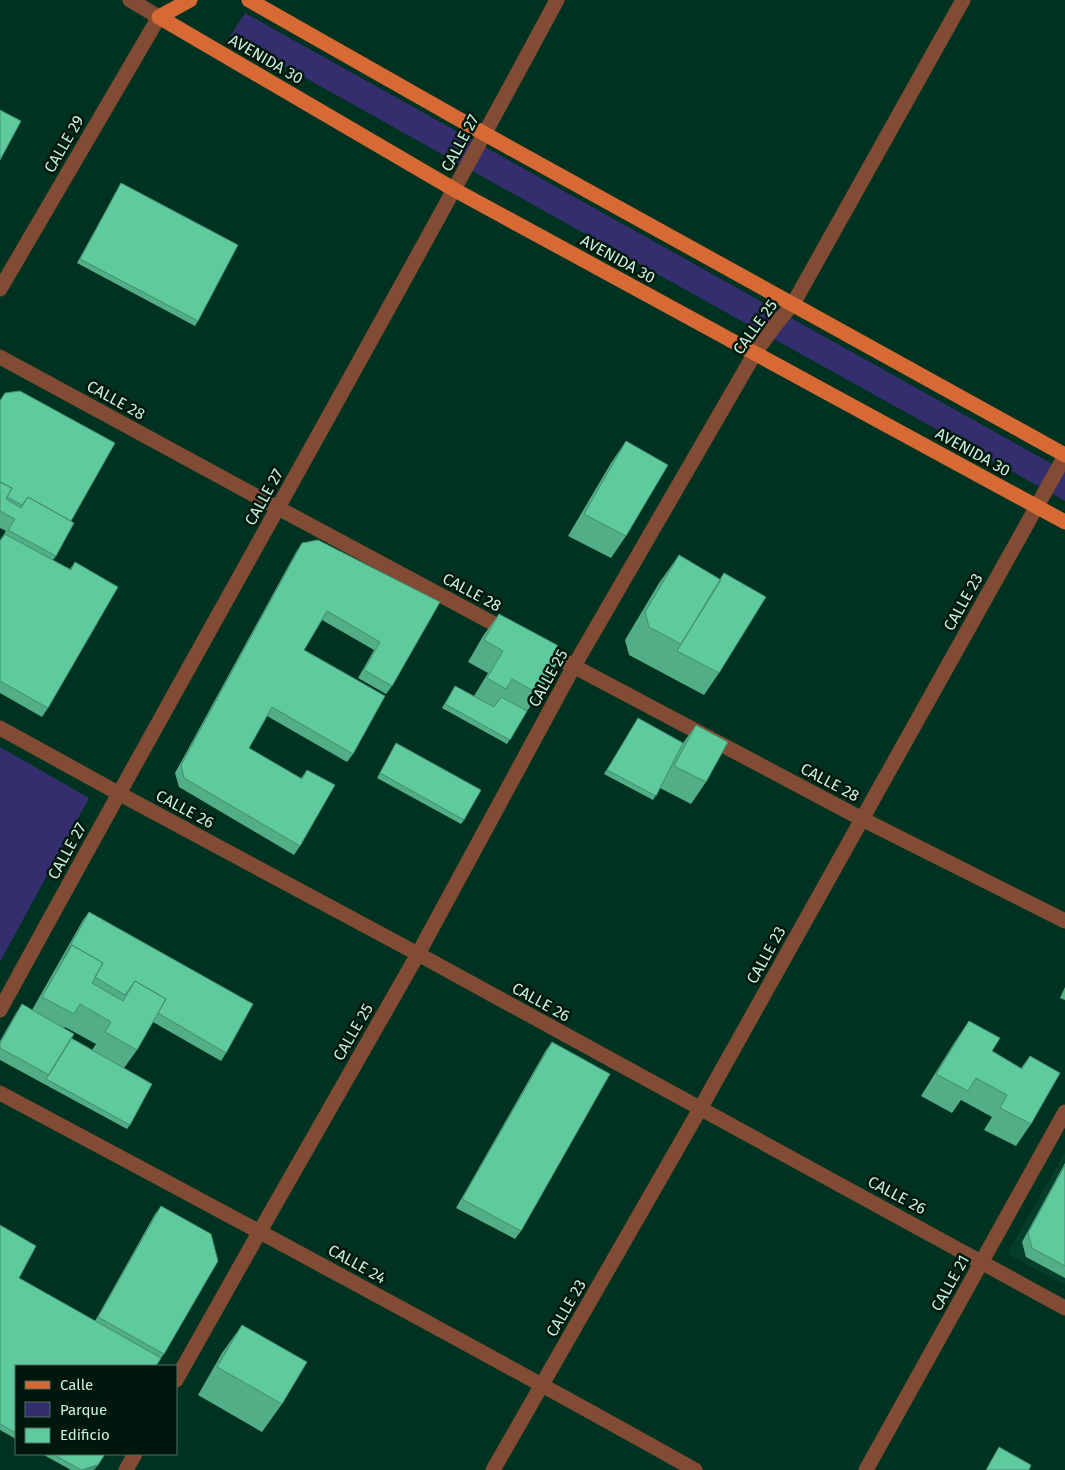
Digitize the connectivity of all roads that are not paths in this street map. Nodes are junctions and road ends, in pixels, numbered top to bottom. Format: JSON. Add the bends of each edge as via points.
{"nodes":[{"id":1,"x":130,"y":0,"type":"edge"},
{"id":2,"x":164,"y":0,"type":"edge"},
{"id":3,"x":190,"y":0,"type":"edge"},
{"id":4,"x":249,"y":0,"type":"edge"},
{"id":5,"x":557,"y":0,"type":"edge"},
{"id":6,"x":963,"y":0,"type":"edge"},
{"id":7,"x":159,"y":16,"type":"junction"},
{"id":8,"x":485,"y":134,"type":"junction"},
{"id":9,"x":455,"y":190,"type":"junction"},
{"id":10,"x":0,"y":289,"type":"edge"},
{"id":11,"x":793,"y":304,"type":"junction"},
{"id":12,"x":755,"y":353,"type":"junction"},
{"id":13,"x":0,"y":357,"type":"edge"},
{"id":14,"x":1065,"y":455,"type":"edge"},
{"id":15,"x":1036,"y":507,"type":"junction"},
{"id":16,"x":278,"y":508,"type":"junction"},
{"id":17,"x":1065,"y":522,"type":"edge"},
{"id":18,"x":574,"y":666,"type":"junction"},
{"id":19,"x":0,"y":728,"type":"edge"},
{"id":20,"x":118,"y":794,"type":"junction"},
{"id":21,"x":862,"y":818,"type":"junction"},
{"id":22,"x":1065,"y":921,"type":"edge"},
{"id":23,"x":418,"y":954,"type":"junction"},
{"id":24,"x":0,"y":1010,"type":"edge"},
{"id":25,"x":0,"y":1093,"type":"edge"},
{"id":26,"x":700,"y":1109,"type":"junction"},
{"id":27,"x":1065,"y":1112,"type":"edge"},
{"id":28,"x":260,"y":1231,"type":"junction"},
{"id":29,"x":982,"y":1261,"type":"junction"},
{"id":30,"x":1065,"y":1308,"type":"edge"},
{"id":31,"x":178,"y":1376,"type":"edge"},
{"id":32,"x":542,"y":1385,"type":"junction"},
{"id":33,"x":134,"y":1455,"type":"edge"},
{"id":34,"x":126,"y":1470,"type":"edge"},
{"id":35,"x":493,"y":1470,"type":"edge"},
{"id":36,"x":695,"y":1470,"type":"edge"},
{"id":37,"x":866,"y":1470,"type":"edge"}],
"edges":[{"from":1,"to":7,"type":"street"},
{"from":2,"to":7,"type":"main road","name":"CALLE 29"},
{"from":3,"to":7,"type":"main road"},
{"from":4,"to":8,"type":"main road"},
{"from":5,"to":8,"type":"street","name":"CALLE 27"},
{"from":6,"to":11,"type":"street","name":"CALLE 25"},
{"from":7,"to":9,"type":"main road","name":"AVENIDA 30"},
{"from":7,"to":10,"type":"street","name":"CALLE 29"},
{"from":8,"to":9,"type":"street","name":"CALLE 27"},
{"from":8,"to":11,"type":"main road"},
{"from":9,"to":12,"type":"main road","name":"AVENIDA 30"},
{"from":9,"to":16,"type":"street","name":"CALLE 27"},
{"from":11,"to":12,"type":"street","name":"CALLE 25"},
{"from":11,"to":14,"type":"main road"},
{"from":12,"to":15,"type":"main road","name":"AVENIDA 30"},
{"from":12,"to":18,"type":"street","name":"CALLE 25"},
{"from":13,"to":16,"type":"street","name":"CALLE 28"},
{"from":14,"to":15,"type":"street","name":"CALLE 23"},
{"from":15,"to":17,"type":"main road","name":"AVENIDA 30"},
{"from":15,"to":21,"type":"street","name":"CALLE 23"},
{"from":16,"to":18,"type":"street","name":"CALLE 28"},
{"from":16,"to":20,"type":"street","name":"CALLE 27"},
{"from":18,"to":21,"type":"street","name":"CALLE 28"},
{"from":18,"to":23,"type":"street","name":"CALLE 25"},
{"from":19,"to":20,"type":"street","name":"CALLE 26"},
{"from":20,"to":23,"type":"street","name":"CALLE 26"},
{"from":20,"to":24,"type":"street","name":"CALLE 27"},
{"from":21,"to":22,"type":"street","name":"CALLE 28"},
{"from":21,"to":26,"type":"street","name":"CALLE 23"},
{"from":23,"to":26,"type":"street","name":"CALLE 26"},
{"from":23,"to":28,"type":"street","name":"CALLE 25"},
{"from":25,"to":28,"type":"street","name":"CALLE 24"},
{"from":26,"to":29,"type":"street","name":"CALLE 26"},
{"from":26,"to":32,"type":"street","name":"CALLE 23"},
{"from":27,"to":29,"type":"street","name":"CALLE 21"},
{"from":28,"to":31,"type":"street","name":"CALLE 25"},
{"from":28,"to":32,"type":"street","name":"CALLE 24"},
{"from":29,"to":30,"type":"street","name":"CALLE 26"},
{"from":29,"to":37,"type":"street","name":"CALLE 21"},
{"from":32,"to":35,"type":"street","name":"CALLE 23"},
{"from":32,"to":36,"type":"street","name":"CALLE 24"},
{"from":33,"to":34,"type":"street"}]}
